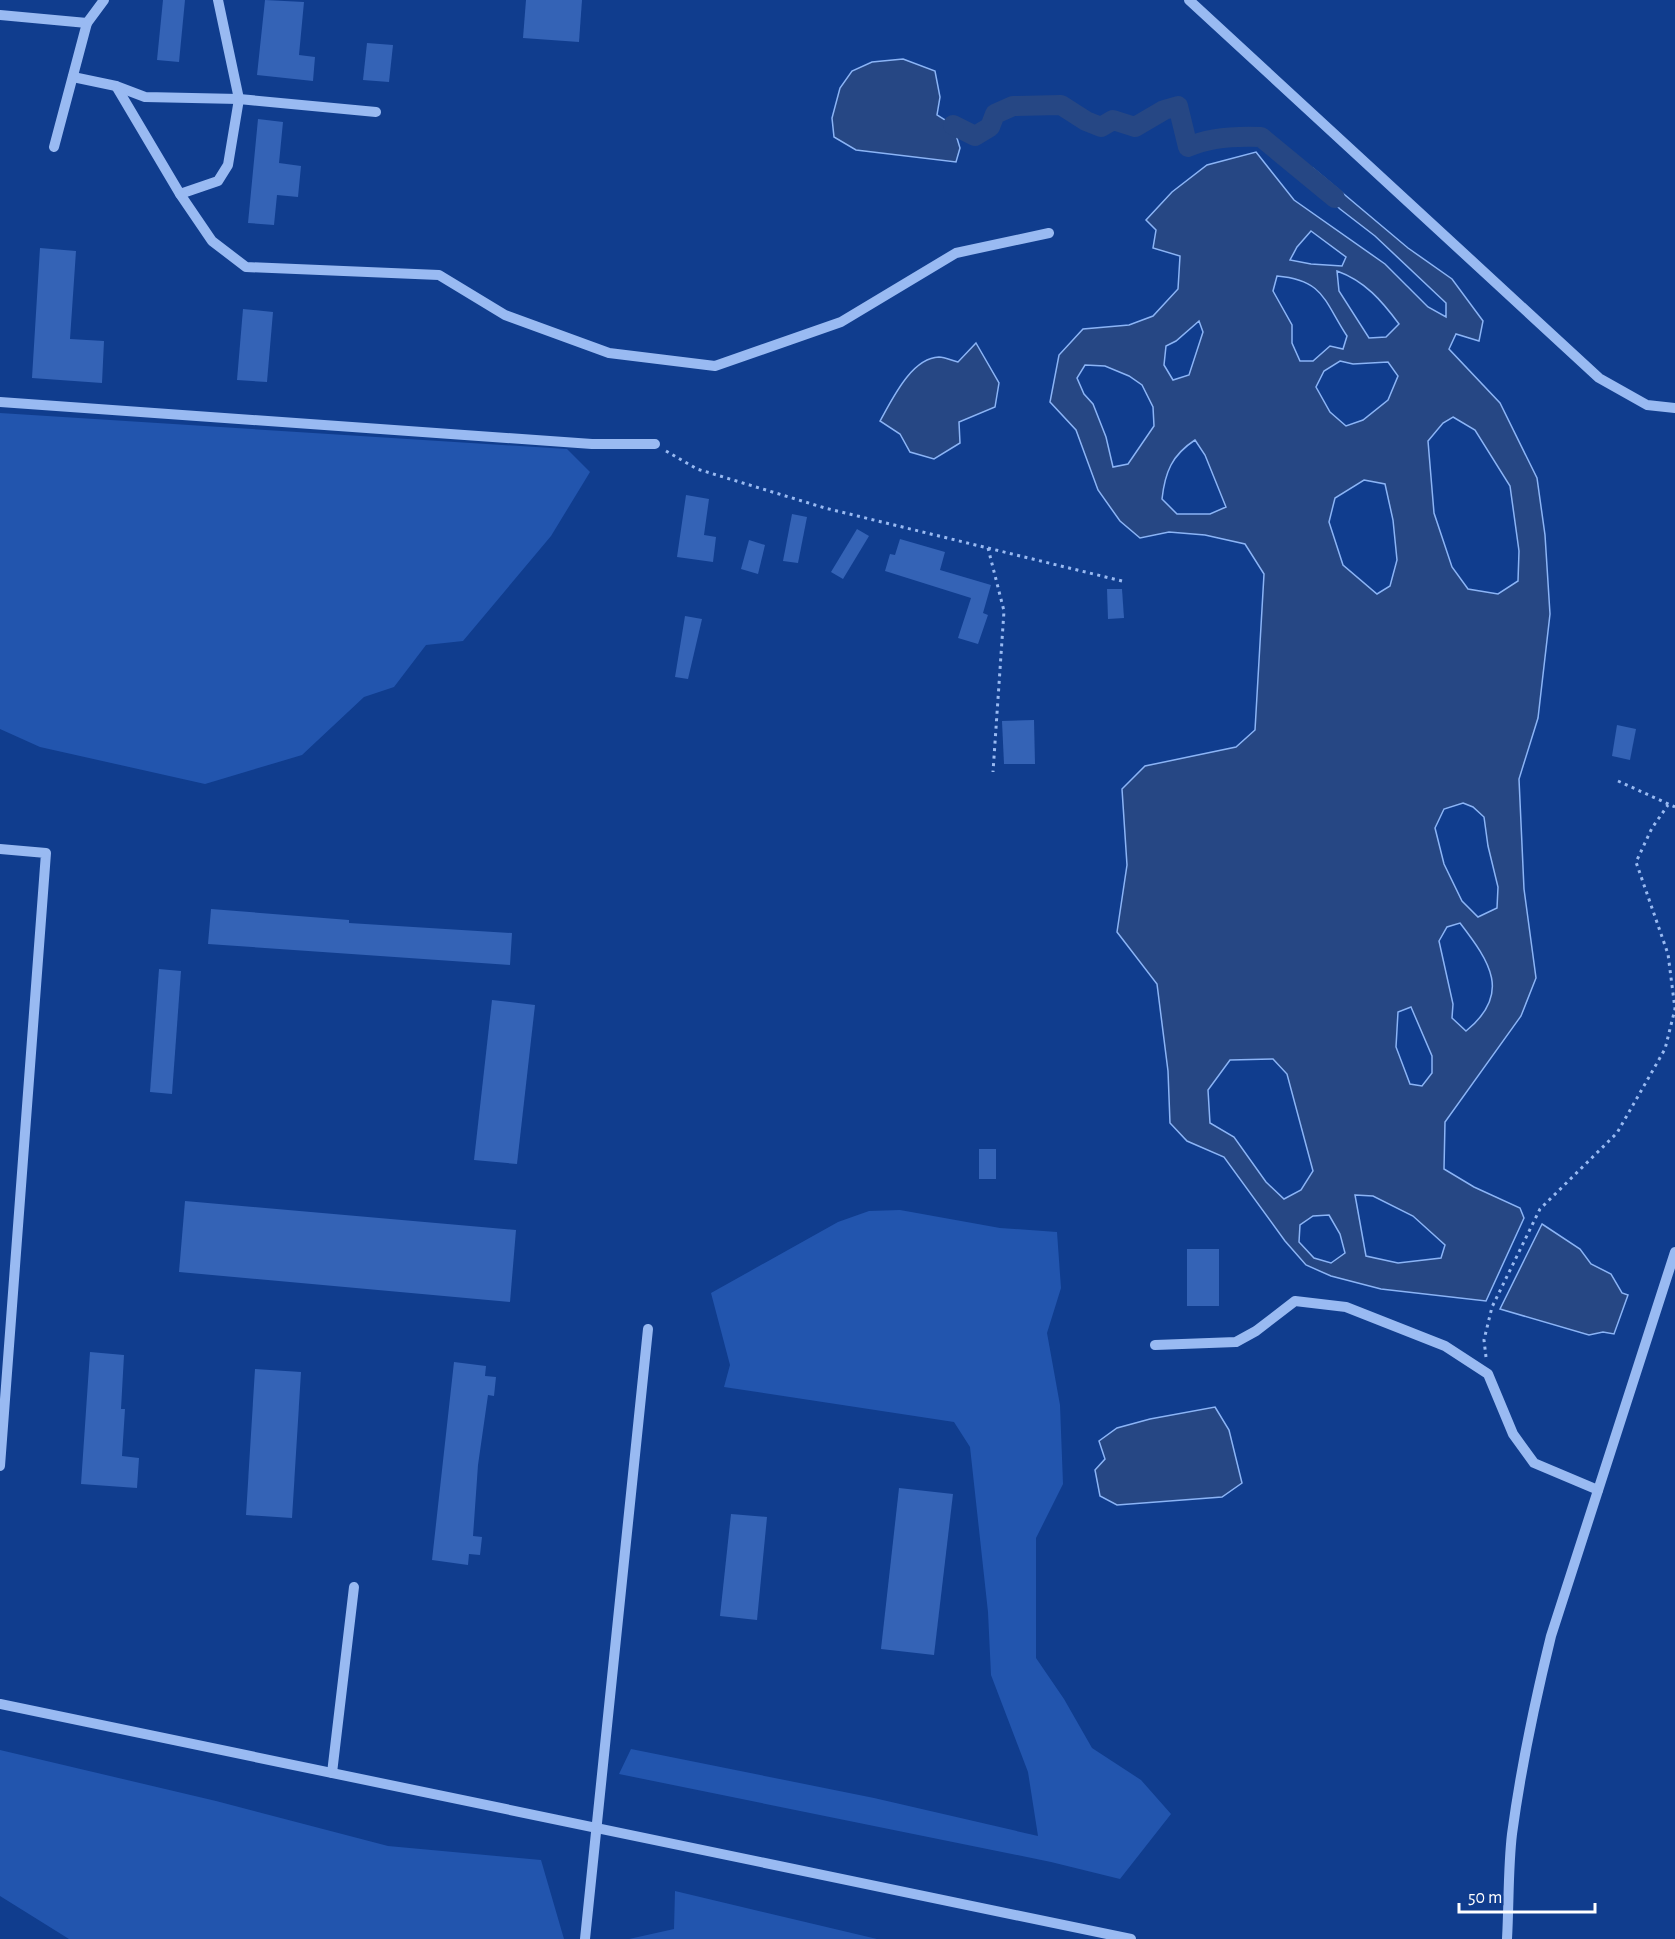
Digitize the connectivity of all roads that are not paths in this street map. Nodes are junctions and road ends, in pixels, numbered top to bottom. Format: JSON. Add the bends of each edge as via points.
{"nodes":[{"id":1,"x":104,"y":0,"type":"edge"},
{"id":2,"x":218,"y":0,"type":"edge"},
{"id":3,"x":1189,"y":0,"type":"edge"},
{"id":4,"x":0,"y":15,"type":"edge"},
{"id":5,"x":87,"y":23,"type":"junction"},
{"id":6,"x":73,"y":77,"type":"junction"},
{"id":7,"x":116,"y":86,"type":"junction"},
{"id":8,"x":239,"y":99,"type":"junction"},
{"id":9,"x":376,"y":112,"type":"dead end"},
{"id":10,"x":54,"y":147,"type":"dead end"},
{"id":11,"x":180,"y":194,"type":"junction"},
{"id":12,"x":1049,"y":233,"type":"dead end"},
{"id":13,"x":0,"y":402,"type":"edge"},
{"id":14,"x":1675,"y":408,"type":"edge"},
{"id":15,"x":655,"y":444,"type":"road end"},
{"id":16,"x":0,"y":849,"type":"edge"},
{"id":17,"x":1675,"y":1252,"type":"edge"},
{"id":18,"x":648,"y":1329,"type":"dead end"},
{"id":19,"x":1155,"y":1345,"type":"dead end"},
{"id":20,"x":0,"y":1466,"type":"edge"},
{"id":21,"x":1598,"y":1490,"type":"junction"},
{"id":22,"x":354,"y":1587,"type":"dead end"},
{"id":23,"x":0,"y":1704,"type":"edge"},
{"id":24,"x":332,"y":1773,"type":"junction"},
{"id":25,"x":597,"y":1828,"type":"junction"},
{"id":26,"x":585,"y":1939,"type":"edge"},
{"id":27,"x":1131,"y":1939,"type":"edge"},
{"id":28,"x":1507,"y":1939,"type":"edge"}],
"edges":[{"from":1,"to":5,"type":"street"},
{"from":2,"to":8,"type":"street"},
{"from":3,"to":14,"type":"street","via":[[1599,378],[1647,405]]},
{"from":4,"to":5,"type":"street"},
{"from":5,"to":6,"type":"street"},
{"from":6,"to":7,"type":"street"},
{"from":6,"to":10,"type":"street"},
{"from":7,"to":8,"type":"street","via":[[145,96]]},
{"from":7,"to":11,"type":"street"},
{"from":8,"to":9,"type":"street"},
{"from":8,"to":11,"type":"street","via":[[228,165],[218,181]]},
{"from":11,"to":12,"type":"street","via":[[212,241],[246,267],[439,275],[505,315],[609,353],[715,366],[841,322],[956,253]]},
{"from":13,"to":15,"type":"street","via":[[592,444]]},
{"from":16,"to":20,"type":"street","via":[[46,853]]},
{"from":17,"to":21,"type":"street"},
{"from":18,"to":25,"type":"street"},
{"from":19,"to":21,"type":"street","via":[[1236,1342],[1295,1301],[1346,1307],[1445,1346],[1488,1374],[1513,1434],[1534,1463]]},
{"from":21,"to":28,"type":"street","via":[[1551,1636],[1529,1726],[1512,1836]]},
{"from":22,"to":24,"type":"street"},
{"from":23,"to":24,"type":"street"},
{"from":24,"to":25,"type":"street"},
{"from":25,"to":26,"type":"street"},
{"from":25,"to":27,"type":"street"}]}
